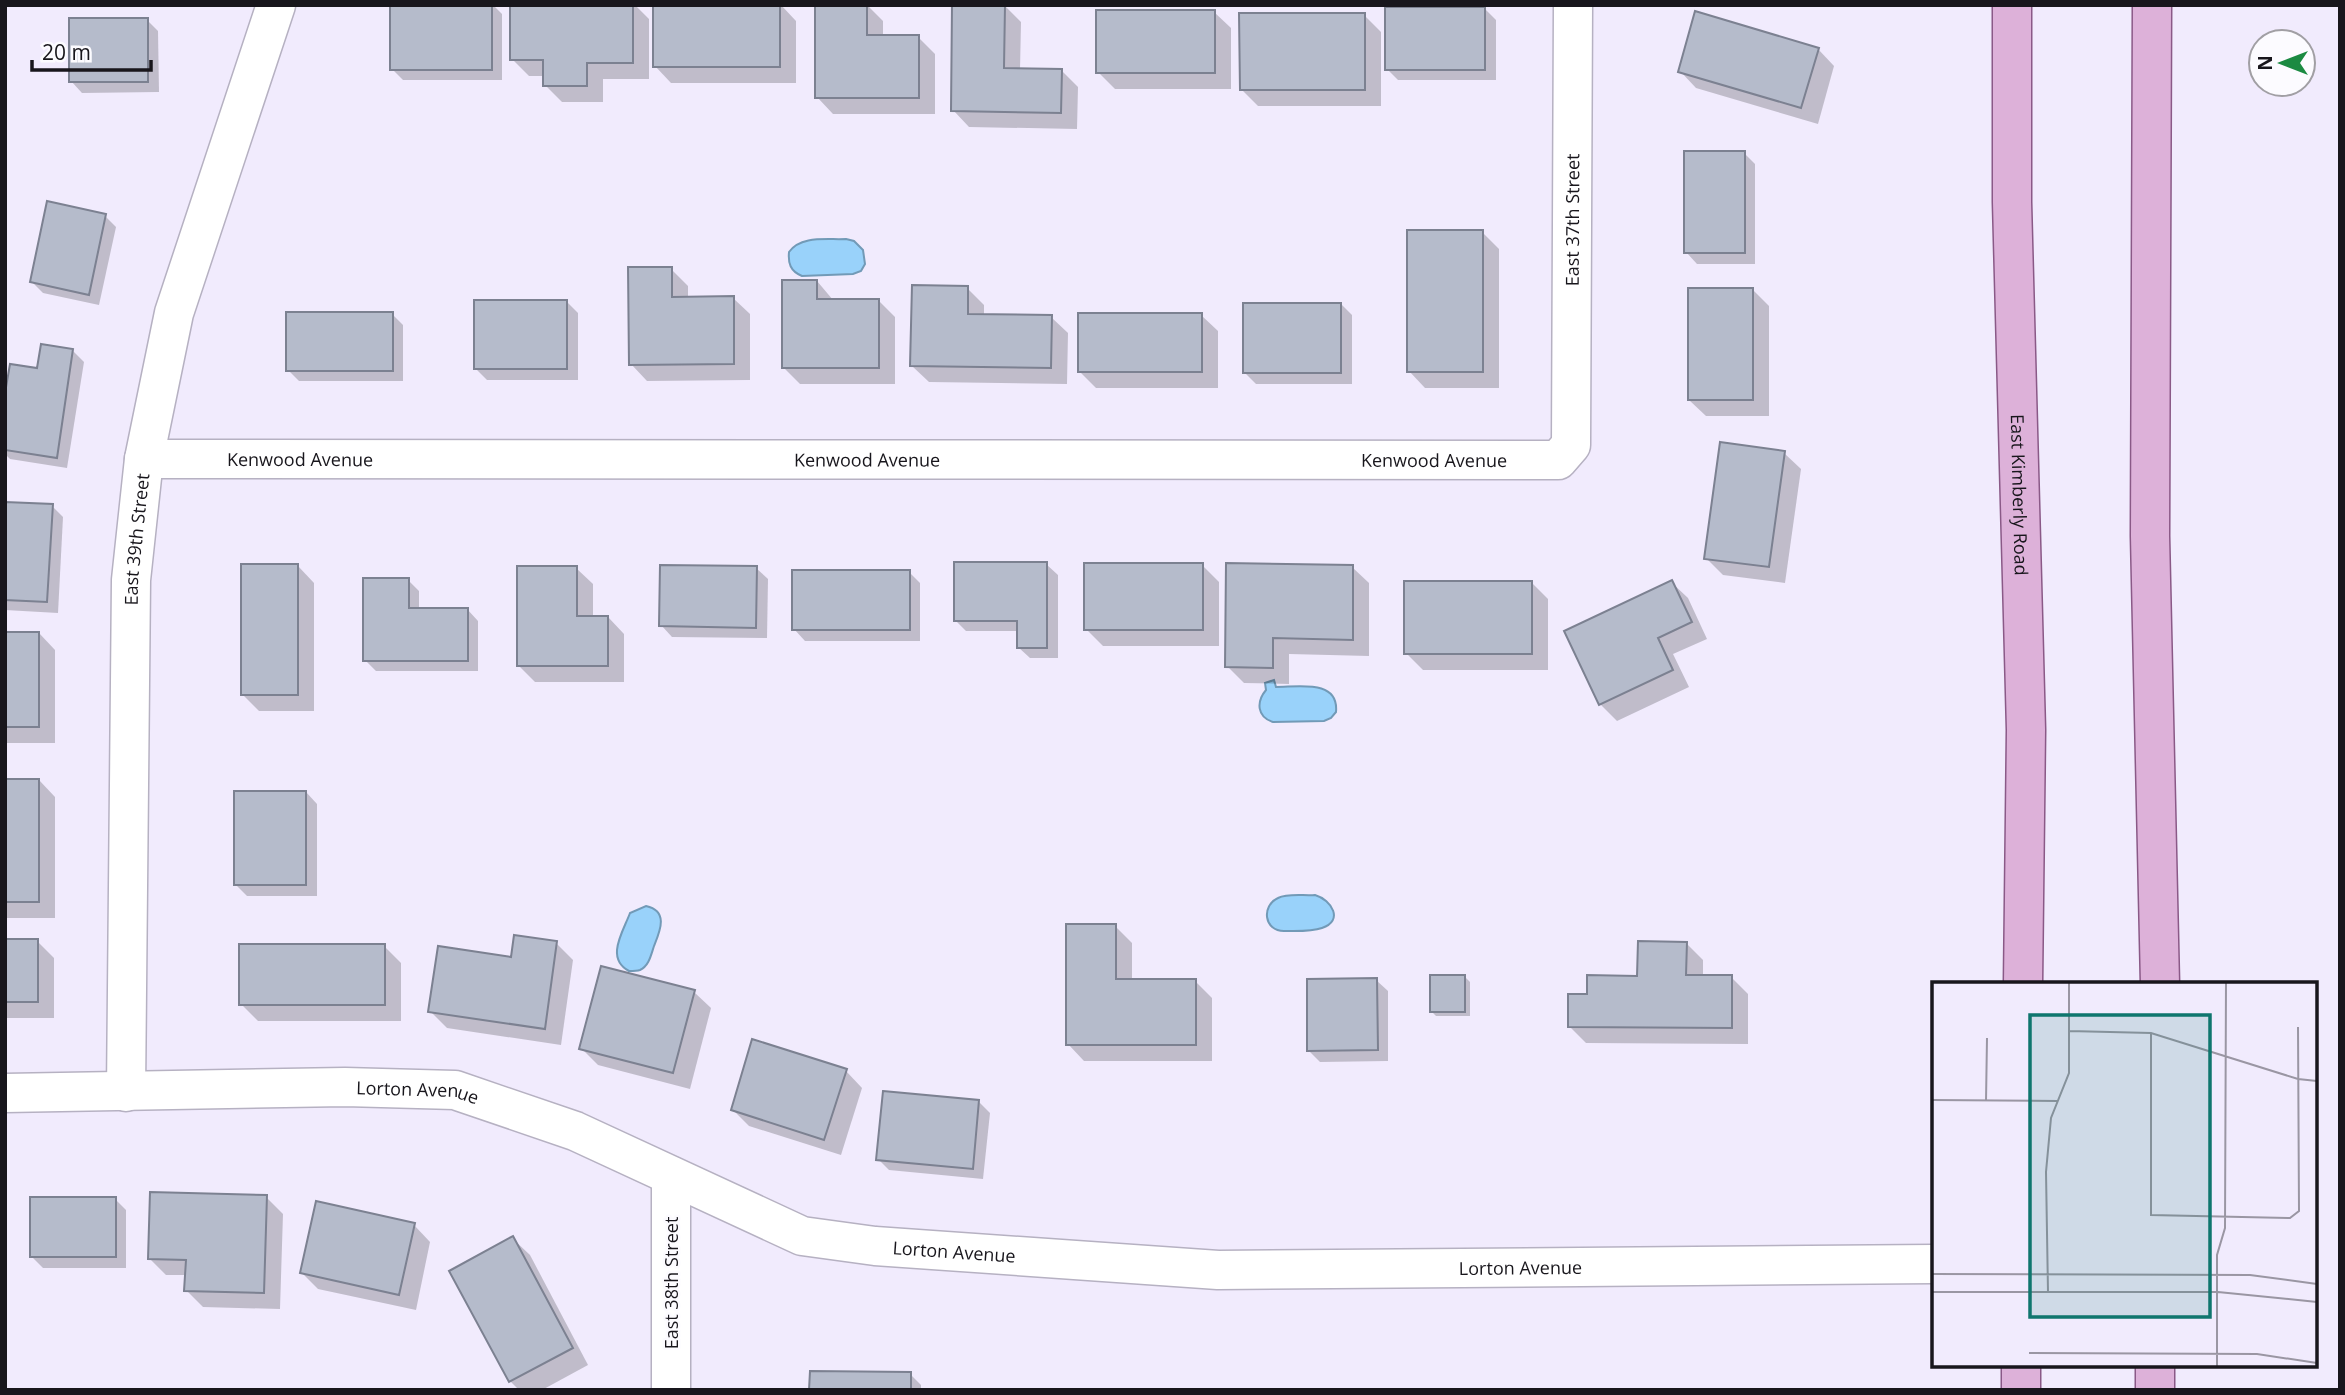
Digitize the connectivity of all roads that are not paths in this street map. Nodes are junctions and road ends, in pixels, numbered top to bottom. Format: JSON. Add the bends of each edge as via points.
{"nodes":[{"id":1,"x":276,"y":5,"type":"edge"},
{"id":2,"x":1573,"y":5,"type":"edge"},
{"id":3,"x":2012,"y":5,"type":"edge"},
{"id":4,"x":2152,"y":5,"type":"edge"},
{"id":5,"x":1571,"y":434,"type":"joint"},
{"id":6,"x":144,"y":459,"type":"junction"},
{"id":7,"x":2023,"y":982,"type":"edge"},
{"id":8,"x":2160,"y":982,"type":"edge"},
{"id":9,"x":127,"y":1092,"type":"junction"},
{"id":10,"x":5,"y":1093,"type":"edge"},
{"id":11,"x":671,"y":1176,"type":"junction"},
{"id":12,"x":1932,"y":1264,"type":"edge"},
{"id":13,"x":2021,"y":1367,"type":"edge"},
{"id":14,"x":2155,"y":1367,"type":"edge"},
{"id":15,"x":671,"y":1390,"type":"edge"},
{"id":16,"x":2021,"y":1390,"type":"edge"},
{"id":17,"x":2155,"y":1390,"type":"edge"}],
"edges":[{"from":1,"to":6,"type":"street","name":"East 39th Street","via":[[174,313]]},
{"from":2,"to":5,"type":"street","name":"East 37th Street"},
{"from":3,"to":7,"type":"main road","name":"East Kimberly Road","via":[[2012,202],[2026,730]]},
{"from":4,"to":8,"type":"main road","via":[[2150,536]]},
{"from":5,"to":6,"type":"street","name":"Kenwood Avenue","via":[[1571,445],[1558,460]]},
{"from":6,"to":9,"type":"street","name":"East 39th Street","via":[[131,580]]},
{"from":9,"to":10,"type":"street","name":"Lorton Avenue"},
{"from":9,"to":11,"type":"street","name":"Lorton Avenue","via":[[345,1087],[455,1090],[575,1131]]},
{"from":11,"to":12,"type":"street","name":"Lorton Avenue","via":[[802,1236],[903,1248],[1218,1270]]},
{"from":11,"to":15,"type":"street","name":"East 38th Street"},
{"from":13,"to":16,"type":"main road"},
{"from":14,"to":17,"type":"main road"}]}
